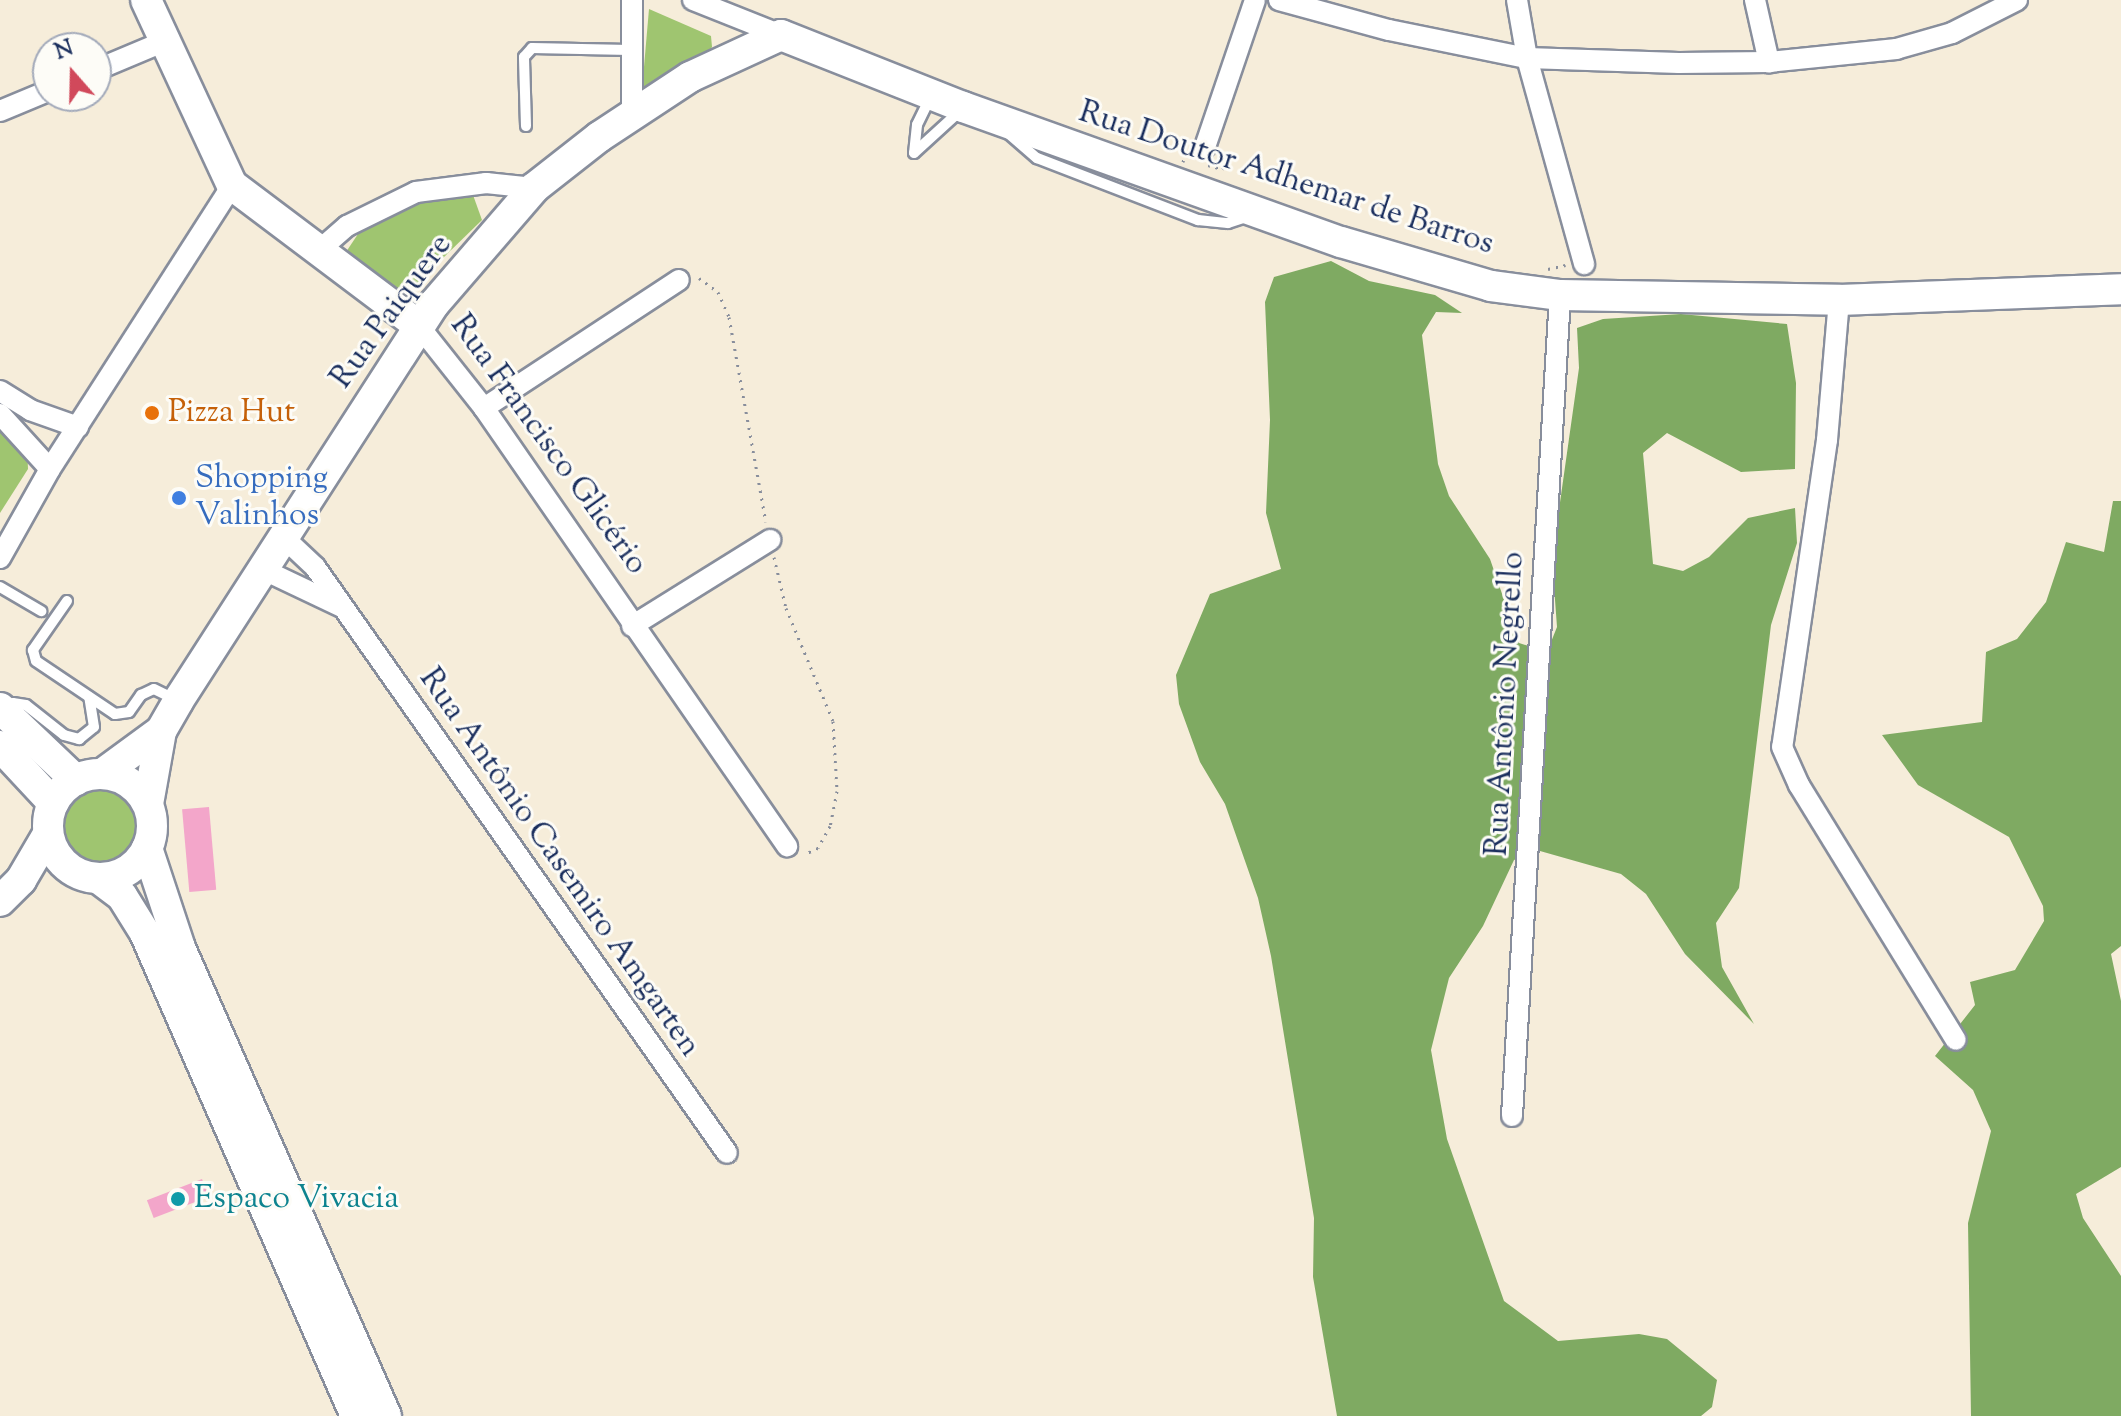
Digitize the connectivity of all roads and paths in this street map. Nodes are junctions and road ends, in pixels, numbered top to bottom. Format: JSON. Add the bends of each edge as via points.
{"nodes":[{"id":1,"x":146,"y":0,"type":"edge"},
{"id":2,"x":632,"y":0,"type":"edge"},
{"id":3,"x":693,"y":0,"type":"edge"},
{"id":4,"x":1255,"y":0,"type":"edge"},
{"id":5,"x":1279,"y":0,"type":"edge"},
{"id":6,"x":1517,"y":0,"type":"edge"},
{"id":7,"x":1755,"y":0,"type":"edge"},
{"id":8,"x":2017,"y":0,"type":"edge"},
{"id":9,"x":781,"y":35,"type":"junction"},
{"id":10,"x":163,"y":42,"type":"junction"},
{"id":11,"x":630,"y":50,"type":"junction"},
{"id":12,"x":1527,"y":58,"type":"junction"},
{"id":13,"x":1769,"y":62,"type":"junction"},
{"id":14,"x":112,"y":63,"type":"edge"},
{"id":15,"x":932,"y":94,"type":"junction"},
{"id":16,"x":32,"y":98,"type":"edge"},
{"id":17,"x":963,"y":107,"type":"junction"},
{"id":18,"x":0,"y":111,"type":"edge"},
{"id":19,"x":632,"y":115,"type":"junction"},
{"id":20,"x":994,"y":118,"type":"junction"},
{"id":21,"x":526,"y":126,"type":"dead end"},
{"id":22,"x":1205,"y":147,"type":"junction"},
{"id":23,"x":1169,"y":180,"type":"junction"},
{"id":24,"x":232,"y":185,"type":"junction"},
{"id":25,"x":534,"y":188,"type":"junction"},
{"id":26,"x":1204,"y":192,"type":"junction"},
{"id":27,"x":1257,"y":212,"type":"junction"},
{"id":28,"x":316,"y":253,"type":"junction"},
{"id":29,"x":1584,"y":264,"type":"dead end"},
{"id":30,"x":679,"y":280,"type":"joint"},
{"id":31,"x":2121,"y":289,"type":"edge"},
{"id":32,"x":1560,"y":295,"type":"junction"},
{"id":33,"x":1839,"y":300,"type":"junction"},
{"id":34,"x":419,"y":326,"type":"junction"},
{"id":35,"x":0,"y":391,"type":"edge"},
{"id":36,"x":484,"y":408,"type":"junction"},
{"id":37,"x":0,"y":414,"type":"edge"},
{"id":38,"x":78,"y":427,"type":"junction"},
{"id":39,"x":50,"y":469,"type":"junction"},
{"id":40,"x":282,"y":536,"type":"junction"},
{"id":41,"x":770,"y":540,"type":"junction"},
{"id":42,"x":0,"y":558,"type":"edge"},
{"id":43,"x":262,"y":569,"type":"junction"},
{"id":44,"x":0,"y":587,"type":"edge"},
{"id":45,"x":67,"y":601,"type":"dead end"},
{"id":46,"x":342,"y":607,"type":"junction"},
{"id":47,"x":41,"y":611,"type":"dead end"},
{"id":48,"x":632,"y":626,"type":"junction"},
{"id":49,"x":89,"y":697,"type":"junction"},
{"id":50,"x":178,"y":701,"type":"junction"},
{"id":51,"x":2,"y":711,"type":"edge"},
{"id":52,"x":161,"y":731,"type":"junction"},
{"id":53,"x":0,"y":746,"type":"edge"},
{"id":54,"x":89,"y":777,"type":"junction"},
{"id":55,"x":53,"y":803,"type":"junction"},
{"id":56,"x":148,"y":804,"type":"junction"},
{"id":57,"x":48,"y":834,"type":"junction"},
{"id":58,"x":787,"y":846,"type":"joint"},
{"id":59,"x":147,"y":848,"type":"junction"},
{"id":60,"x":87,"y":875,"type":"junction"},
{"id":61,"x":10,"y":890,"type":"edge"},
{"id":62,"x":1956,"y":1040,"type":"dead end"},
{"id":63,"x":1512,"y":1116,"type":"dead end"},
{"id":64,"x":727,"y":1153,"type":"dead end"},
{"id":65,"x":356,"y":1416,"type":"edge"},
{"id":66,"x":386,"y":1416,"type":"edge"}],
"edges":[{"from":1,"to":10,"type":"street","name":"Rua Francisco Glicério"},
{"from":2,"to":11,"type":"street"},
{"from":3,"to":9,"type":"street","name":"Rua Doutor Adhemar de Barros"},
{"from":4,"to":22,"type":"street"},
{"from":5,"to":12,"type":"street","via":[[1389,30]]},
{"from":6,"to":12,"type":"street"},
{"from":7,"to":13,"type":"street"},
{"from":8,"to":13,"type":"street","via":[[1952,33],[1896,49]]},
{"from":9,"to":15,"type":"street","name":"Rua Doutor Adhemar de Barros"},
{"from":9,"to":19,"type":"street","name":"Rua Paiquere","via":[[743,49]]},
{"from":10,"to":14,"type":"street"},
{"from":10,"to":24,"type":"street","name":"Rua Francisco Glicério"},
{"from":11,"to":19,"type":"street"},
{"from":11,"to":21,"type":"lane","via":[[532,48],[524,57]]},
{"from":12,"to":13,"type":"street"},
{"from":12,"to":29,"type":"street"},
{"from":15,"to":17,"type":"street","name":"Rua Doutor Adhemar de Barros"},
{"from":15,"to":17,"type":"lane","via":[[917,125],[914,153]]},
{"from":16,"to":18,"type":"street"},
{"from":17,"to":20,"type":"street","name":"Rua Doutor Adhemar de Barros"},
{"from":19,"to":25,"type":"street","name":"Rua Paiquere"},
{"from":20,"to":23,"type":"street","name":"Rua Doutor Adhemar de Barros"},
{"from":20,"to":27,"type":"lane","via":[[1037,158],[1198,220],[1228,223]]},
{"from":22,"to":23,"type":"path","via":[[1188,144],[1187,157]]},
{"from":22,"to":26,"type":"path","via":[[1229,160],[1222,169],[1208,165]]},
{"from":23,"to":26,"type":"street","name":"Rua Doutor Adhemar de Barros"},
{"from":24,"to":28,"type":"street","name":"Rua Francisco Glicério"},
{"from":24,"to":38,"type":"street"},
{"from":25,"to":28,"type":"street","via":[[486,183],[416,192],[347,226]]},
{"from":25,"to":34,"type":"street","name":"Rua Paiquere"},
{"from":26,"to":27,"type":"street","name":"Rua Doutor Adhemar de Barros"},
{"from":27,"to":32,"type":"street","name":"Rua Doutor Adhemar de Barros","via":[[1491,286]]},
{"from":28,"to":34,"type":"street","name":"Rua Francisco Glicério"},
{"from":30,"to":36,"type":"street"},
{"from":30,"to":41,"type":"path","via":[[710,283],[729,317]]},
{"from":31,"to":33,"type":"street","name":"Rua Doutor Adhemar de Barros"},
{"from":32,"to":33,"type":"street","name":"Rua Doutor Adhemar de Barros"},
{"from":32,"to":63,"type":"street","name":"Rua Antônio Negrello"},
{"from":33,"to":62,"type":"street","via":[[1827,440],[1782,747],[1799,785]]},
{"from":34,"to":36,"type":"street","name":"Rua Francisco Glicério"},
{"from":34,"to":40,"type":"street","name":"Rua Paiquere"},
{"from":35,"to":38,"type":"street","via":[[30,410]]},
{"from":36,"to":48,"type":"street","name":"Rua Francisco Glicério"},
{"from":37,"to":39,"type":"street"},
{"from":38,"to":39,"type":"street"},
{"from":39,"to":42,"type":"street"},
{"from":40,"to":43,"type":"street","name":"Rua Paiquere"},
{"from":40,"to":46,"type":"street","name":"Rua Antônio Casemiro Amgarten","via":[[315,567]]},
{"from":41,"to":48,"type":"street"},
{"from":41,"to":58,"type":"path","via":[[786,608],[833,721],[836,757],[830,826],[810,853]]},
{"from":43,"to":46,"type":"street","name":"Rua Antônio Casemiro Amgarten"},
{"from":43,"to":50,"type":"street","name":"Rua Paiquere"},
{"from":44,"to":47,"type":"lane"},
{"from":45,"to":49,"type":"lane","via":[[33,656]]},
{"from":46,"to":64,"type":"street","name":"Rua Antônio Casemiro Amgarten"},
{"from":48,"to":58,"type":"street","name":"Rua Francisco Glicério"},
{"from":49,"to":50,"type":"lane","via":[[120,715],[154,689]]},
{"from":49,"to":51,"type":"lane","via":[[94,727],[79,739],[64,735],[20,703]]},
{"from":50,"to":52,"type":"street","name":"Rua Paiquere"},
{"from":51,"to":54,"type":"street"},
{"from":52,"to":54,"type":"street","name":"Rua Paiquere"},
{"from":52,"to":56,"type":"street","name":"Rua Paiquere"},
{"from":53,"to":55,"type":"street"},
{"from":54,"to":55,"type":"street"},
{"from":54,"to":56,"type":"street","via":[[129,782]]},
{"from":55,"to":57,"type":"street"},
{"from":56,"to":59,"type":"street","via":[[152,818]]},
{"from":57,"to":60,"type":"street","via":[[58,857]]},
{"from":57,"to":61,"type":"street"},
{"from":59,"to":60,"type":"street","via":[[127,869]]},
{"from":59,"to":66,"type":"street","via":[[180,948]]},
{"from":60,"to":61,"type":"street"},
{"from":60,"to":65,"type":"street","via":[[122,896],[145,933]]}]}
